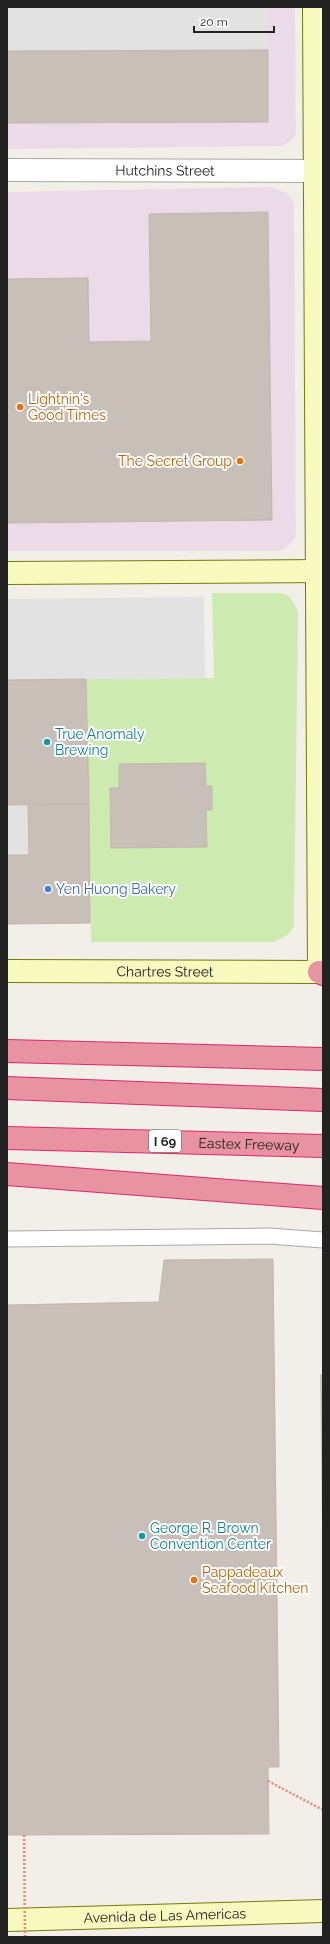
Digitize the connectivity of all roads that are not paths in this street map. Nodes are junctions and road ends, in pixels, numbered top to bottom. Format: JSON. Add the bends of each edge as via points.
{"nodes":[{"id":1,"x":314,"y":7,"type":"edge"},
{"id":2,"x":7,"y":170,"type":"edge"},
{"id":3,"x":319,"y":171,"type":"edge"},
{"id":4,"x":320,"y":486,"type":"edge"},
{"id":5,"x":320,"y":571,"type":"edge"},
{"id":6,"x":7,"y":573,"type":"edge"},
{"id":7,"x":320,"y":691,"type":"edge"},
{"id":8,"x":320,"y":778,"type":"edge"},
{"id":9,"x":7,"y":971,"type":"edge"},
{"id":10,"x":322,"y":972,"type":"edge"},
{"id":11,"x":7,"y":1051,"type":"edge"},
{"id":12,"x":323,"y":1059,"type":"edge"},
{"id":13,"x":7,"y":1088,"type":"edge"},
{"id":14,"x":323,"y":1100,"type":"edge"},
{"id":15,"x":7,"y":1138,"type":"edge"},
{"id":16,"x":323,"y":1146,"type":"edge"},
{"id":17,"x":7,"y":1174,"type":"edge"},
{"id":18,"x":323,"y":1198,"type":"edge"},
{"id":19,"x":7,"y":1239,"type":"edge"},
{"id":20,"x":323,"y":1240,"type":"edge"},
{"id":21,"x":323,"y":1911,"type":"edge"},
{"id":22,"x":7,"y":1920,"type":"edge"}],
"edges":[{"from":1,"to":3,"type":"main road"},
{"from":2,"to":3,"type":"street","name":"Hutchins Street"},
{"from":3,"to":4,"type":"main road"},
{"from":4,"to":5,"type":"main road"},
{"from":5,"to":6,"type":"main road"},
{"from":5,"to":7,"type":"main road"},
{"from":7,"to":8,"type":"main road"},
{"from":8,"to":10,"type":"main road"},
{"from":9,"to":10,"type":"main road","name":"Chartres Street"},
{"from":11,"to":12,"type":"highway"},
{"from":13,"to":14,"type":"highway"},
{"from":15,"to":16,"type":"highway","name":"Eastex Freeway","number":"I 69"},
{"from":17,"to":18,"type":"highway"},
{"from":19,"to":20,"type":"lane","via":[[270,1236]]},
{"from":21,"to":22,"type":"main road","name":"Avenida de Las Americas"}]}
